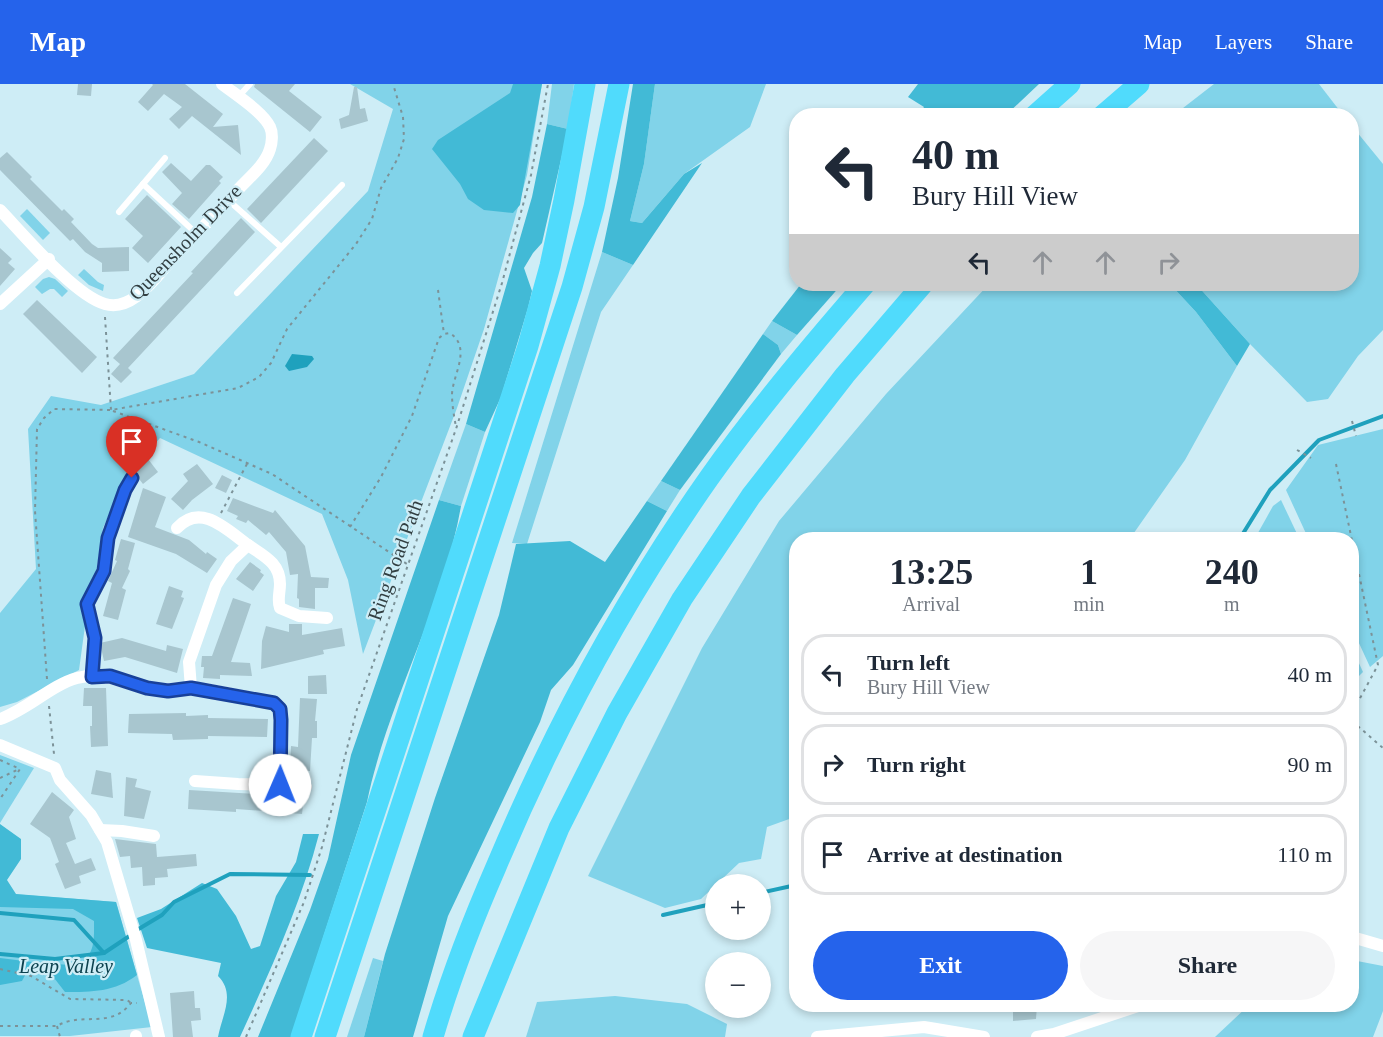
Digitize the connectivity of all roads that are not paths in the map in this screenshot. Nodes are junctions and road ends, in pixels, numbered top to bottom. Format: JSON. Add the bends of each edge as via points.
{"nodes":[{"id":1,"x":222,"y":84,"type":"edge"},
{"id":2,"x":250,"y":84,"type":"edge"},
{"id":3,"x":585,"y":84,"type":"edge"},
{"id":4,"x":619,"y":84,"type":"edge"},
{"id":5,"x":1070,"y":84,"type":"edge"},
{"id":6,"x":1139,"y":84,"type":"edge"},
{"id":7,"x":239,"y":97,"type":"junction"},
{"id":8,"x":1043,"y":108,"type":"edge"},
{"id":9,"x":1111,"y":108,"type":"edge"},
{"id":10,"x":165,"y":158,"type":"dead end"},
{"id":11,"x":143,"y":184,"type":"junction"},
{"id":12,"x":342,"y":185,"type":"dead end"},
{"id":13,"x":228,"y":200,"type":"junction"},
{"id":14,"x":0,"y":210,"type":"edge"},
{"id":15,"x":119,"y":213,"type":"dead end"},
{"id":16,"x":197,"y":234,"type":"junction"},
{"id":17,"x":281,"y":247,"type":"junction"},
{"id":18,"x":49,"y":260,"type":"junction"},
{"id":19,"x":860,"y":291,"type":"edge"},
{"id":20,"x":917,"y":291,"type":"edge"},
{"id":21,"x":237,"y":293,"type":"dead end"},
{"id":22,"x":0,"y":304,"type":"edge"},
{"id":23,"x":132,"y":478,"type":"dead end"},
{"id":24,"x":177,"y":528,"type":"dead end"},
{"id":25,"x":248,"y":545,"type":"junction"},
{"id":26,"x":327,"y":618,"type":"dead end"},
{"id":27,"x":92,"y":677,"type":"junction"},
{"id":28,"x":191,"y":688,"type":"junction"},
{"id":29,"x":0,"y":719,"type":"edge"},
{"id":30,"x":0,"y":745,"type":"edge"},
{"id":31,"x":195,"y":781,"type":"dead end"},
{"id":32,"x":280,"y":785,"type":"junction"},
{"id":33,"x":306,"y":787,"type":"dead end"},
{"id":34,"x":100,"y":830,"type":"junction"},
{"id":35,"x":154,"y":836,"type":"dead end"},
{"id":36,"x":1359,"y":939,"type":"edge"},
{"id":37,"x":1383,"y":946,"type":"edge"},
{"id":38,"x":1120,"y":1012,"type":"edge"},
{"id":39,"x":159,"y":1037,"type":"edge"},
{"id":40,"x":301,"y":1037,"type":"edge"},
{"id":41,"x":325,"y":1037,"type":"edge"},
{"id":42,"x":433,"y":1037,"type":"edge"},
{"id":43,"x":473,"y":1037,"type":"edge"},
{"id":44,"x":817,"y":1037,"type":"edge"},
{"id":45,"x":984,"y":1037,"type":"edge"},
{"id":46,"x":1037,"y":1037,"type":"edge"}],
"edges":[{"from":1,"to":7,"type":"street","name":"Queensholm Drive"},
{"from":2,"to":7,"type":"lane"},
{"from":3,"to":40,"type":"highway","via":[[562,211],[528,346]]},
{"from":4,"to":41,"type":"highway","via":[[594,207],[572,287]]},
{"from":5,"to":8,"type":"highway"},
{"from":6,"to":9,"type":"highway"},
{"from":7,"to":13,"type":"street","name":"Queensholm Drive","via":[[264,118],[272,140],[261,165]]},
{"from":10,"to":11,"type":"lane"},
{"from":11,"to":15,"type":"lane"},
{"from":11,"to":16,"type":"lane"},
{"from":12,"to":17,"type":"lane"},
{"from":13,"to":16,"type":"street","name":"Queensholm Drive"},
{"from":13,"to":17,"type":"lane"},
{"from":14,"to":18,"type":"street","name":"Queensholm Drive"},
{"from":16,"to":18,"type":"street","name":"Queensholm Drive","via":[[144,290],[130,302],[117,306],[89,297]]},
{"from":17,"to":21,"type":"lane"},
{"from":18,"to":22,"type":"street"},
{"from":19,"to":42,"type":"highway","via":[[810,348],[710,477],[633,596],[576,695],[520,810],[473,921]]},
{"from":20,"to":43,"type":"highway","via":[[845,375],[751,496],[682,599],[617,713],[559,828]]},
{"from":23,"to":27,"type":"lane","via":[[108,538],[104,571],[87,604],[95,638]]},
{"from":24,"to":25,"type":"street","via":[[182,522],[207,516]]},
{"from":25,"to":26,"type":"street","via":[[271,560],[279,573],[280,608],[299,616]]},
{"from":25,"to":28,"type":"street","via":[[231,561],[216,585],[189,662]]},
{"from":27,"to":28,"type":"street","via":[[110,676],[168,691]]},
{"from":27,"to":29,"type":"street","via":[[77,678]]},
{"from":28,"to":32,"type":"street","via":[[274,703],[280,709]]},
{"from":30,"to":34,"type":"street","via":[[56,768],[60,780]]},
{"from":31,"to":32,"type":"street"},
{"from":32,"to":33,"type":"street"},
{"from":34,"to":35,"type":"street"},
{"from":34,"to":39,"type":"street","via":[[136,940]]},
{"from":36,"to":37,"type":"street"},
{"from":38,"to":46,"type":"street"},
{"from":44,"to":45,"type":"street","via":[[924,1027]]}]}
